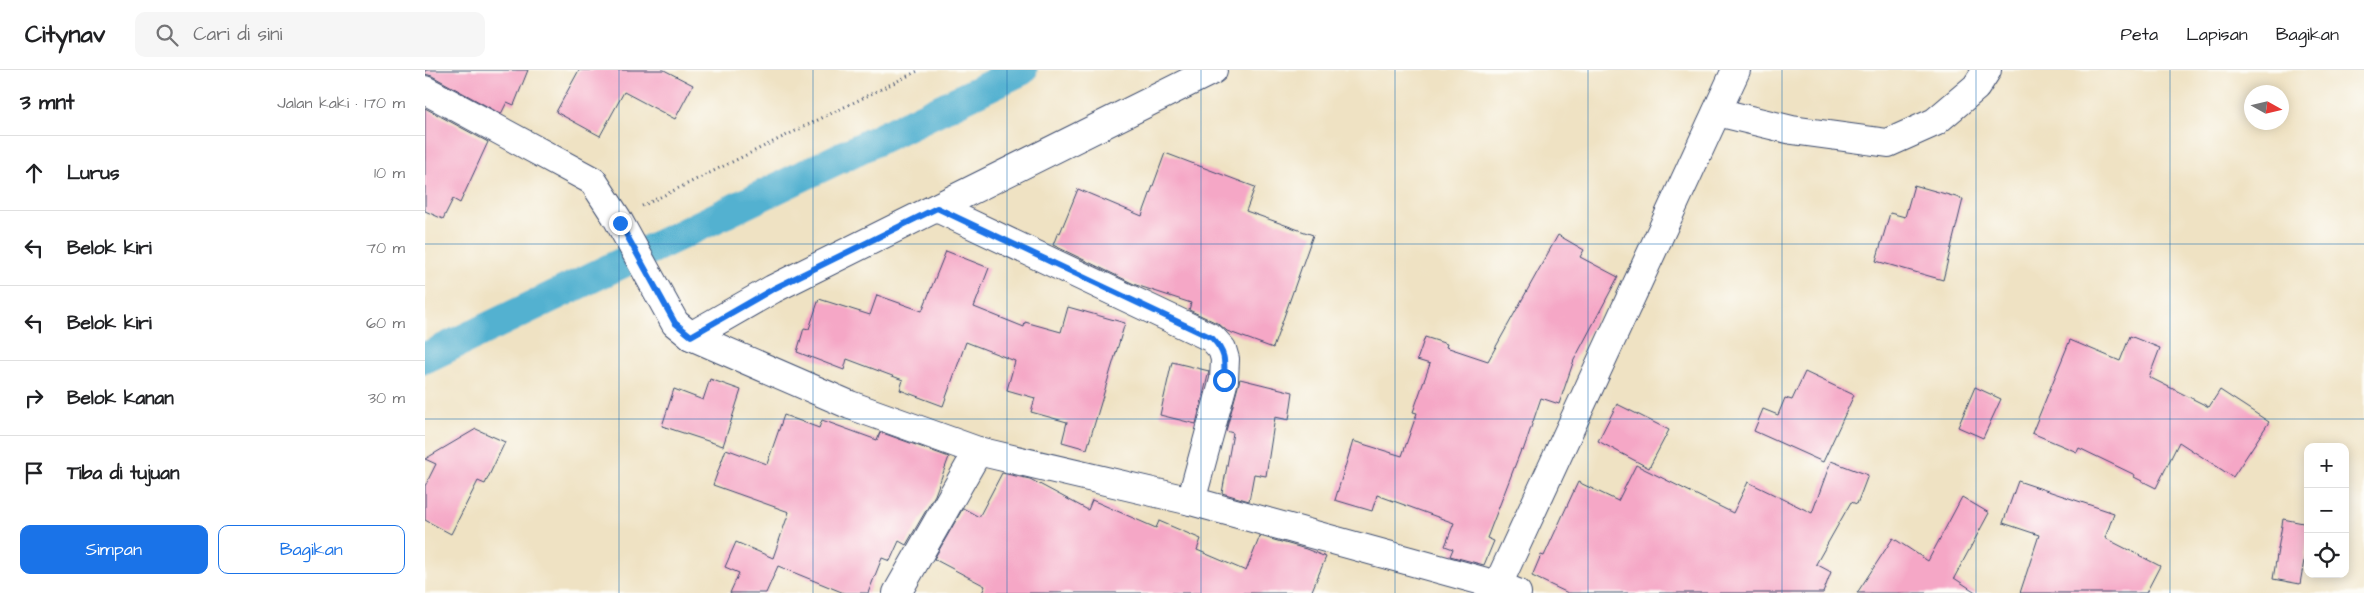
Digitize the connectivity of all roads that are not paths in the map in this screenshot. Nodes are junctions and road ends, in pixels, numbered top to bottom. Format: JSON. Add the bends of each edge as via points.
{"nodes":[{"id":1,"x":1213,"y":70,"type":"edge"},
{"id":2,"x":1736,"y":70,"type":"edge"},
{"id":3,"x":1987,"y":70,"type":"edge"},
{"id":4,"x":425,"y":90,"type":"edge"},
{"id":5,"x":1717,"y":112,"type":"junction"},
{"id":6,"x":937,"y":208,"type":"junction"},
{"id":7,"x":683,"y":330,"type":"junction"},
{"id":8,"x":978,"y":450,"type":"junction"},
{"id":9,"x":1191,"y":501,"type":"junction"},
{"id":10,"x":1503,"y":590,"type":"edge"},
{"id":11,"x":897,"y":593,"type":"edge"}],
"edges":[{"from":1,"to":6,"type":"street"},
{"from":2,"to":5,"type":"street"},
{"from":3,"to":5,"type":"street","via":[[1976,87],[1935,122],[1888,143],[1792,130]]},
{"from":4,"to":7,"type":"street","via":[[593,181]]},
{"from":5,"to":10,"type":"street"},
{"from":6,"to":7,"type":"street"},
{"from":6,"to":9,"type":"street","via":[[1212,338],[1222,349],[1224,380]]},
{"from":7,"to":8,"type":"street","via":[[850,405]]},
{"from":8,"to":9,"type":"street"},
{"from":8,"to":11,"type":"street"},
{"from":9,"to":10,"type":"street"}]}
